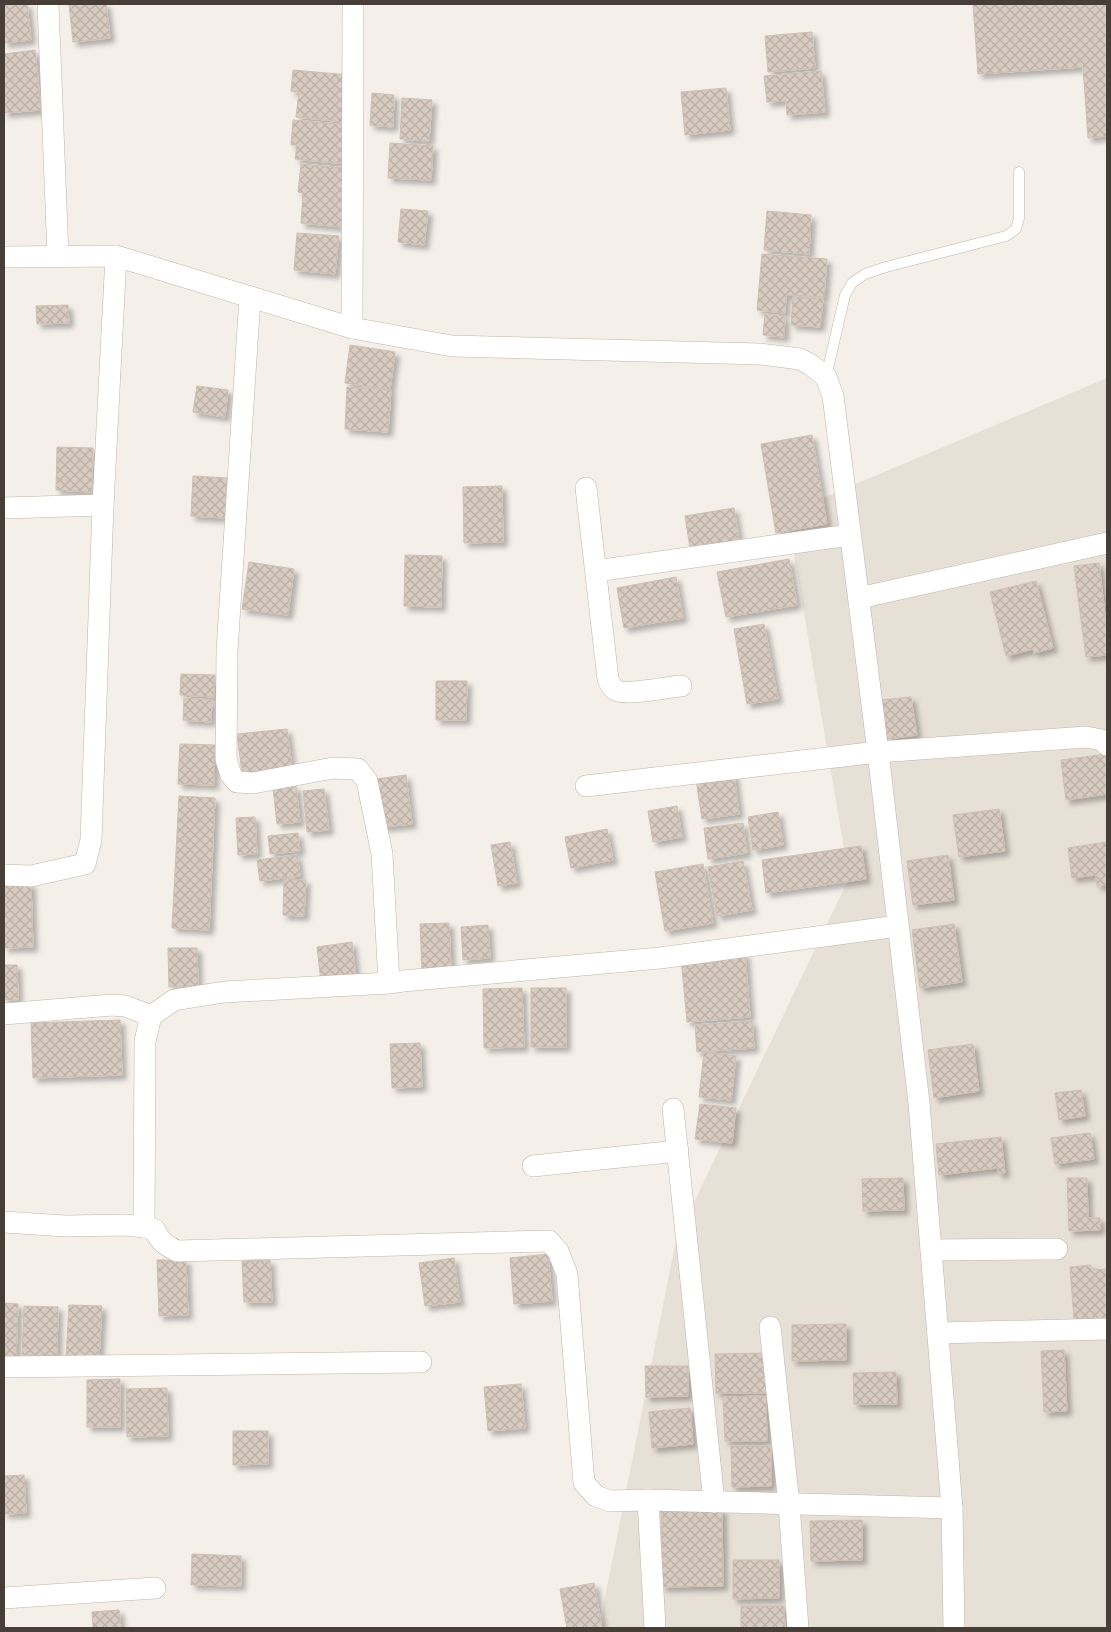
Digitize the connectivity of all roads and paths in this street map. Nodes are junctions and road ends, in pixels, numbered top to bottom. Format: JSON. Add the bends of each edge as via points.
{"nodes":[{"id":1,"x":48,"y":4,"type":"edge"},
{"id":2,"x":353,"y":4,"type":"edge"},
{"id":3,"x":1019,"y":172,"type":"dead end"},
{"id":4,"x":4,"y":256,"type":"edge"},
{"id":5,"x":58,"y":256,"type":"junction"},
{"id":6,"x":116,"y":256,"type":"junction"},
{"id":7,"x":250,"y":297,"type":"junction"},
{"id":8,"x":352,"y":328,"type":"junction"},
{"id":9,"x":826,"y":377,"type":"junction"},
{"id":10,"x":586,"y":488,"type":"dead end"},
{"id":11,"x":103,"y":505,"type":"junction"},
{"id":12,"x":4,"y":508,"type":"edge"},
{"id":13,"x":850,"y":535,"type":"junction"},
{"id":14,"x":1107,"y":543,"type":"edge"},
{"id":15,"x":596,"y":571,"type":"junction"},
{"id":16,"x":859,"y":598,"type":"junction"},
{"id":17,"x":681,"y":686,"type":"dead end"},
{"id":18,"x":1107,"y":745,"type":"edge"},
{"id":19,"x":878,"y":752,"type":"junction"},
{"id":20,"x":586,"y":786,"type":"dead end"},
{"id":21,"x":4,"y":875,"type":"edge"},
{"id":22,"x":898,"y":926,"type":"junction"},
{"id":23,"x":389,"y":983,"type":"junction"},
{"id":24,"x":4,"y":1014,"type":"edge"},
{"id":25,"x":151,"y":1016,"type":"junction"},
{"id":26,"x":673,"y":1109,"type":"dead end"},
{"id":27,"x":678,"y":1151,"type":"junction"},
{"id":28,"x":533,"y":1166,"type":"dead end"},
{"id":29,"x":4,"y":1222,"type":"edge"},
{"id":30,"x":144,"y":1227,"type":"junction"},
{"id":31,"x":1057,"y":1249,"type":"dead end"},
{"id":32,"x":931,"y":1250,"type":"junction"},
{"id":33,"x":770,"y":1327,"type":"dead end"},
{"id":34,"x":1107,"y":1329,"type":"edge"},
{"id":35,"x":938,"y":1333,"type":"junction"},
{"id":36,"x":421,"y":1362,"type":"dead end"},
{"id":37,"x":4,"y":1367,"type":"edge"},
{"id":38,"x":648,"y":1500,"type":"junction"},
{"id":39,"x":714,"y":1502,"type":"junction"},
{"id":40,"x":789,"y":1504,"type":"junction"},
{"id":41,"x":952,"y":1508,"type":"junction"},
{"id":42,"x":155,"y":1588,"type":"dead end"},
{"id":43,"x":4,"y":1598,"type":"edge"},
{"id":44,"x":655,"y":1628,"type":"edge"},
{"id":45,"x":798,"y":1628,"type":"edge"},
{"id":46,"x":954,"y":1628,"type":"edge"}],
"edges":[{"from":1,"to":5,"type":"street"},
{"from":2,"to":8,"type":"street"},
{"from":3,"to":9,"type":"lane","via":[[1019,218],[1016,229],[1006,236],[886,267],[865,274],[852,283],[845,295]]},
{"from":4,"to":5,"type":"street"},
{"from":5,"to":6,"type":"street"},
{"from":6,"to":7,"type":"street"},
{"from":6,"to":11,"type":"street"},
{"from":7,"to":8,"type":"street"},
{"from":7,"to":23,"type":"street","via":[[227,652],[226,758],[231,775],[238,782],[253,783],[333,768],[358,769],[367,781],[382,854]]},
{"from":8,"to":9,"type":"street","via":[[452,346],[760,354],[800,359]]},
{"from":9,"to":13,"type":"street","via":[[833,396]]},
{"from":10,"to":15,"type":"street"},
{"from":11,"to":12,"type":"street"},
{"from":11,"to":21,"type":"street","via":[[91,840],[85,864],[31,876]]},
{"from":13,"to":15,"type":"street"},
{"from":13,"to":16,"type":"street"},
{"from":14,"to":16,"type":"street"},
{"from":15,"to":17,"type":"street","via":[[610,684],[624,692]]},
{"from":16,"to":19,"type":"street"},
{"from":18,"to":19,"type":"street","via":[[1102,740],[1086,737]]},
{"from":19,"to":20,"type":"street"},
{"from":19,"to":22,"type":"street"},
{"from":22,"to":23,"type":"street","via":[[660,958]]},
{"from":22,"to":32,"type":"street","via":[[920,1103]]},
{"from":23,"to":25,"type":"street","via":[[224,992],[174,1000]]},
{"from":24,"to":25,"type":"street","via":[[125,1006]]},
{"from":25,"to":30,"type":"street","via":[[145,1041]]},
{"from":26,"to":27,"type":"street"},
{"from":27,"to":28,"type":"street"},
{"from":27,"to":39,"type":"street"},
{"from":29,"to":30,"type":"street"},
{"from":30,"to":38,"type":"street","via":[[155,1230],[159,1240],[177,1251],[549,1242],[558,1251],[567,1274],[584,1483],[596,1496],[610,1501]]},
{"from":31,"to":32,"type":"street"},
{"from":32,"to":35,"type":"street"},
{"from":33,"to":40,"type":"street"},
{"from":34,"to":35,"type":"street"},
{"from":35,"to":41,"type":"street"},
{"from":36,"to":37,"type":"street"},
{"from":38,"to":39,"type":"street"},
{"from":38,"to":44,"type":"street"},
{"from":39,"to":40,"type":"street"},
{"from":40,"to":41,"type":"street"},
{"from":40,"to":45,"type":"street"},
{"from":41,"to":46,"type":"street"},
{"from":42,"to":43,"type":"street"}]}
